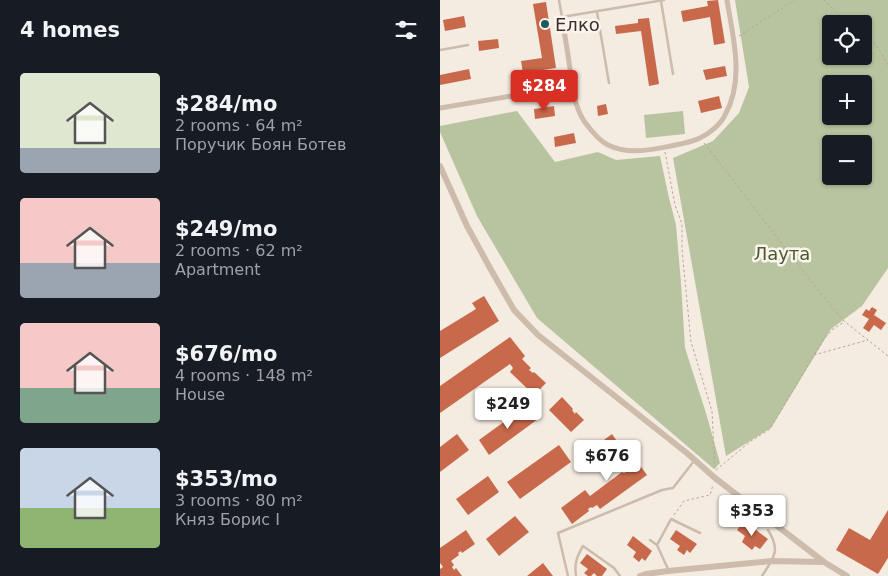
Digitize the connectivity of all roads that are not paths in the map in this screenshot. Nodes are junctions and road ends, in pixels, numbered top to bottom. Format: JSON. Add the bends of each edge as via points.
{"nodes":[{"id":1,"x":559,"y":0,"type":"edge"},
{"id":2,"x":663,"y":0,"type":"edge"},
{"id":3,"x":727,"y":0,"type":"edge"},
{"id":4,"x":597,"y":12,"type":"junction"},
{"id":5,"x":562,"y":17,"type":"junction"},
{"id":6,"x":468,"y":45,"type":"dead end"},
{"id":7,"x":440,"y":50,"type":"edge"},
{"id":8,"x":673,"y":74,"type":"dead end"},
{"id":9,"x":610,"y":83,"type":"dead end"},
{"id":10,"x":572,"y":86,"type":"junction"},
{"id":11,"x":440,"y":108,"type":"edge"},
{"id":12,"x":440,"y":166,"type":"edge"},
{"id":13,"x":695,"y":460,"type":"junction"},
{"id":14,"x":768,"y":530,"type":"dead end"},
{"id":15,"x":700,"y":533,"type":"dead end"},
{"id":16,"x":650,"y":540,"type":"dead end"},
{"id":17,"x":657,"y":546,"type":"junction"},
{"id":18,"x":772,"y":561,"type":"junction"},
{"id":19,"x":824,"y":562,"type":"junction"},
{"id":20,"x":668,"y":571,"type":"junction"},
{"id":21,"x":568,"y":576,"type":"edge"},
{"id":22,"x":576,"y":576,"type":"edge"},
{"id":23,"x":620,"y":576,"type":"edge"},
{"id":24,"x":640,"y":576,"type":"edge"},
{"id":25,"x":762,"y":576,"type":"edge"},
{"id":26,"x":846,"y":576,"type":"edge"}],
"edges":[{"from":1,"to":5,"type":"lane"},
{"from":2,"to":4,"type":"lane"},
{"from":2,"to":8,"type":"lane"},
{"from":3,"to":10,"type":"street","via":[[737,81],[725,117],[700,138],[639,151],[606,144],[583,119]]},
{"from":4,"to":5,"type":"lane"},
{"from":4,"to":9,"type":"lane"},
{"from":5,"to":10,"type":"street"},
{"from":6,"to":7,"type":"lane"},
{"from":10,"to":11,"type":"street"},
{"from":12,"to":13,"type":"street","via":[[467,226],[514,310],[538,336]]},
{"from":13,"to":19,"type":"street"},
{"from":13,"to":21,"type":"lane","via":[[673,488],[558,532]]},
{"from":14,"to":18,"type":"lane","via":[[776,549]]},
{"from":15,"to":17,"type":"lane","via":[[671,519]]},
{"from":16,"to":17,"type":"lane"},
{"from":17,"to":20,"type":"lane"},
{"from":18,"to":19,"type":"street"},
{"from":18,"to":20,"type":"street"},
{"from":18,"to":25,"type":"lane"},
{"from":19,"to":26,"type":"street"},
{"from":20,"to":24,"type":"street"},
{"from":22,"to":23,"type":"lane","via":[[574,567],[583,546]]}]}
